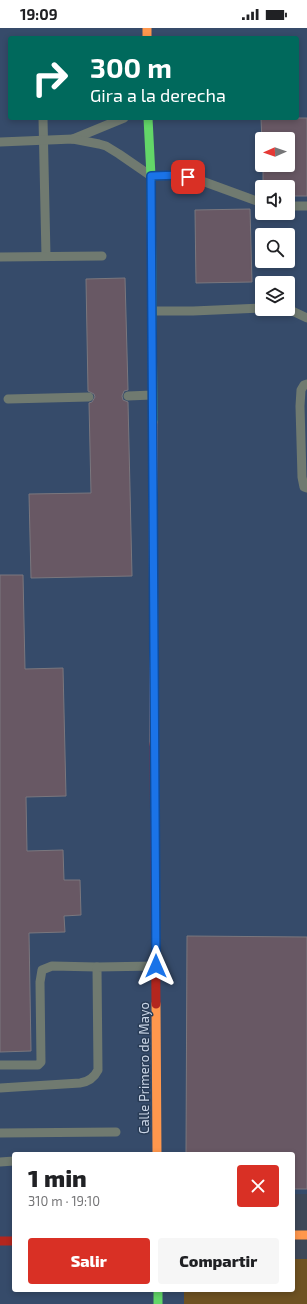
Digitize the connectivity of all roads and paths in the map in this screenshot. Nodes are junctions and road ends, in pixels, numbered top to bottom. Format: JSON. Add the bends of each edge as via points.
{"nodes":[{"id":1,"x":43,"y":120,"type":"edge"},
{"id":2,"x":119,"y":120,"type":"edge"},
{"id":3,"x":148,"y":120,"type":"edge"},
{"id":4,"x":43,"y":140,"type":"junction"},
{"id":5,"x":73,"y":140,"type":"junction"},
{"id":6,"x":0,"y":142,"type":"edge"},
{"id":7,"x":151,"y":176,"type":"junction"},
{"id":8,"x":255,"y":200,"type":"edge"},
{"id":9,"x":295,"y":206,"type":"edge"},
{"id":10,"x":307,"y":206,"type":"edge"},
{"id":11,"x":0,"y":256,"type":"edge"},
{"id":12,"x":46,"y":256,"type":"junction"},
{"id":13,"x":102,"y":256,"type":"dead end"},
{"id":14,"x":255,"y":308,"type":"edge"},
{"id":15,"x":152,"y":311,"type":"junction"},
{"id":16,"x":295,"y":312,"type":"edge"},
{"id":17,"x":307,"y":318,"type":"edge"},
{"id":18,"x":307,"y":384,"type":"edge"},
{"id":19,"x":152,"y":395,"type":"junction"},
{"id":20,"x":128,"y":396,"type":"dead end"},
{"id":21,"x":89,"y":397,"type":"dead end"},
{"id":22,"x":8,"y":400,"type":"dead end"},
{"id":23,"x":307,"y":488,"type":"edge"},
{"id":24,"x":156,"y":966,"type":"junction"},
{"id":25,"x":97,"y":967,"type":"junction"},
{"id":26,"x":0,"y":1065,"type":"edge"},
{"id":27,"x":0,"y":1088,"type":"edge"},
{"id":28,"x":116,"y":1132,"type":"dead end"},
{"id":29,"x":0,"y":1133,"type":"edge"},
{"id":30,"x":157,"y":1152,"type":"edge"},
{"id":31,"x":12,"y":1161,"type":"edge"},
{"id":32,"x":0,"y":1162,"type":"edge"},
{"id":33,"x":295,"y":1235,"type":"edge"},
{"id":34,"x":307,"y":1235,"type":"edge"},
{"id":35,"x":12,"y":1241,"type":"edge"},
{"id":36,"x":0,"y":1242,"type":"edge"},
{"id":37,"x":158,"y":1292,"type":"edge"},
{"id":38,"x":158,"y":1304,"type":"edge"}],
"edges":[{"from":1,"to":4,"type":"lane"},
{"from":2,"to":5,"type":"lane"},
{"from":3,"to":7,"type":"main road","name":"Calle Primero de Mayo"},
{"from":4,"to":5,"type":"lane"},
{"from":4,"to":6,"type":"lane"},
{"from":4,"to":12,"type":"lane"},
{"from":5,"to":7,"type":"lane","via":[[106,146]]},
{"from":7,"to":8,"type":"lane","via":[[192,177]]},
{"from":7,"to":15,"type":"main road","name":"Calle Primero de Mayo"},
{"from":9,"to":10,"type":"lane"},
{"from":11,"to":12,"type":"lane"},
{"from":12,"to":13,"type":"lane"},
{"from":14,"to":15,"type":"lane"},
{"from":15,"to":19,"type":"main road","name":"Calle Primero de Mayo"},
{"from":16,"to":17,"type":"lane"},
{"from":18,"to":23,"type":"lane","via":[[301,390],[300,406],[302,477],[303,486]]},
{"from":19,"to":20,"type":"lane"},
{"from":19,"to":24,"type":"main road","name":"Calle Primero de Mayo"},
{"from":21,"to":22,"type":"lane"},
{"from":24,"to":25,"type":"lane"},
{"from":24,"to":30,"type":"main road","name":"Calle Primero de Mayo"},
{"from":25,"to":26,"type":"lane","via":[[52,966],[42,970],[41,1062],[38,1065]]},
{"from":25,"to":27,"type":"lane","via":[[98,1066],[95,1075],[87,1082],[80,1083]]},
{"from":28,"to":29,"type":"lane"},
{"from":31,"to":32,"type":"lane"},
{"from":33,"to":34,"type":"main road"},
{"from":35,"to":36,"type":"main road"},
{"from":37,"to":38,"type":"main road"}]}
